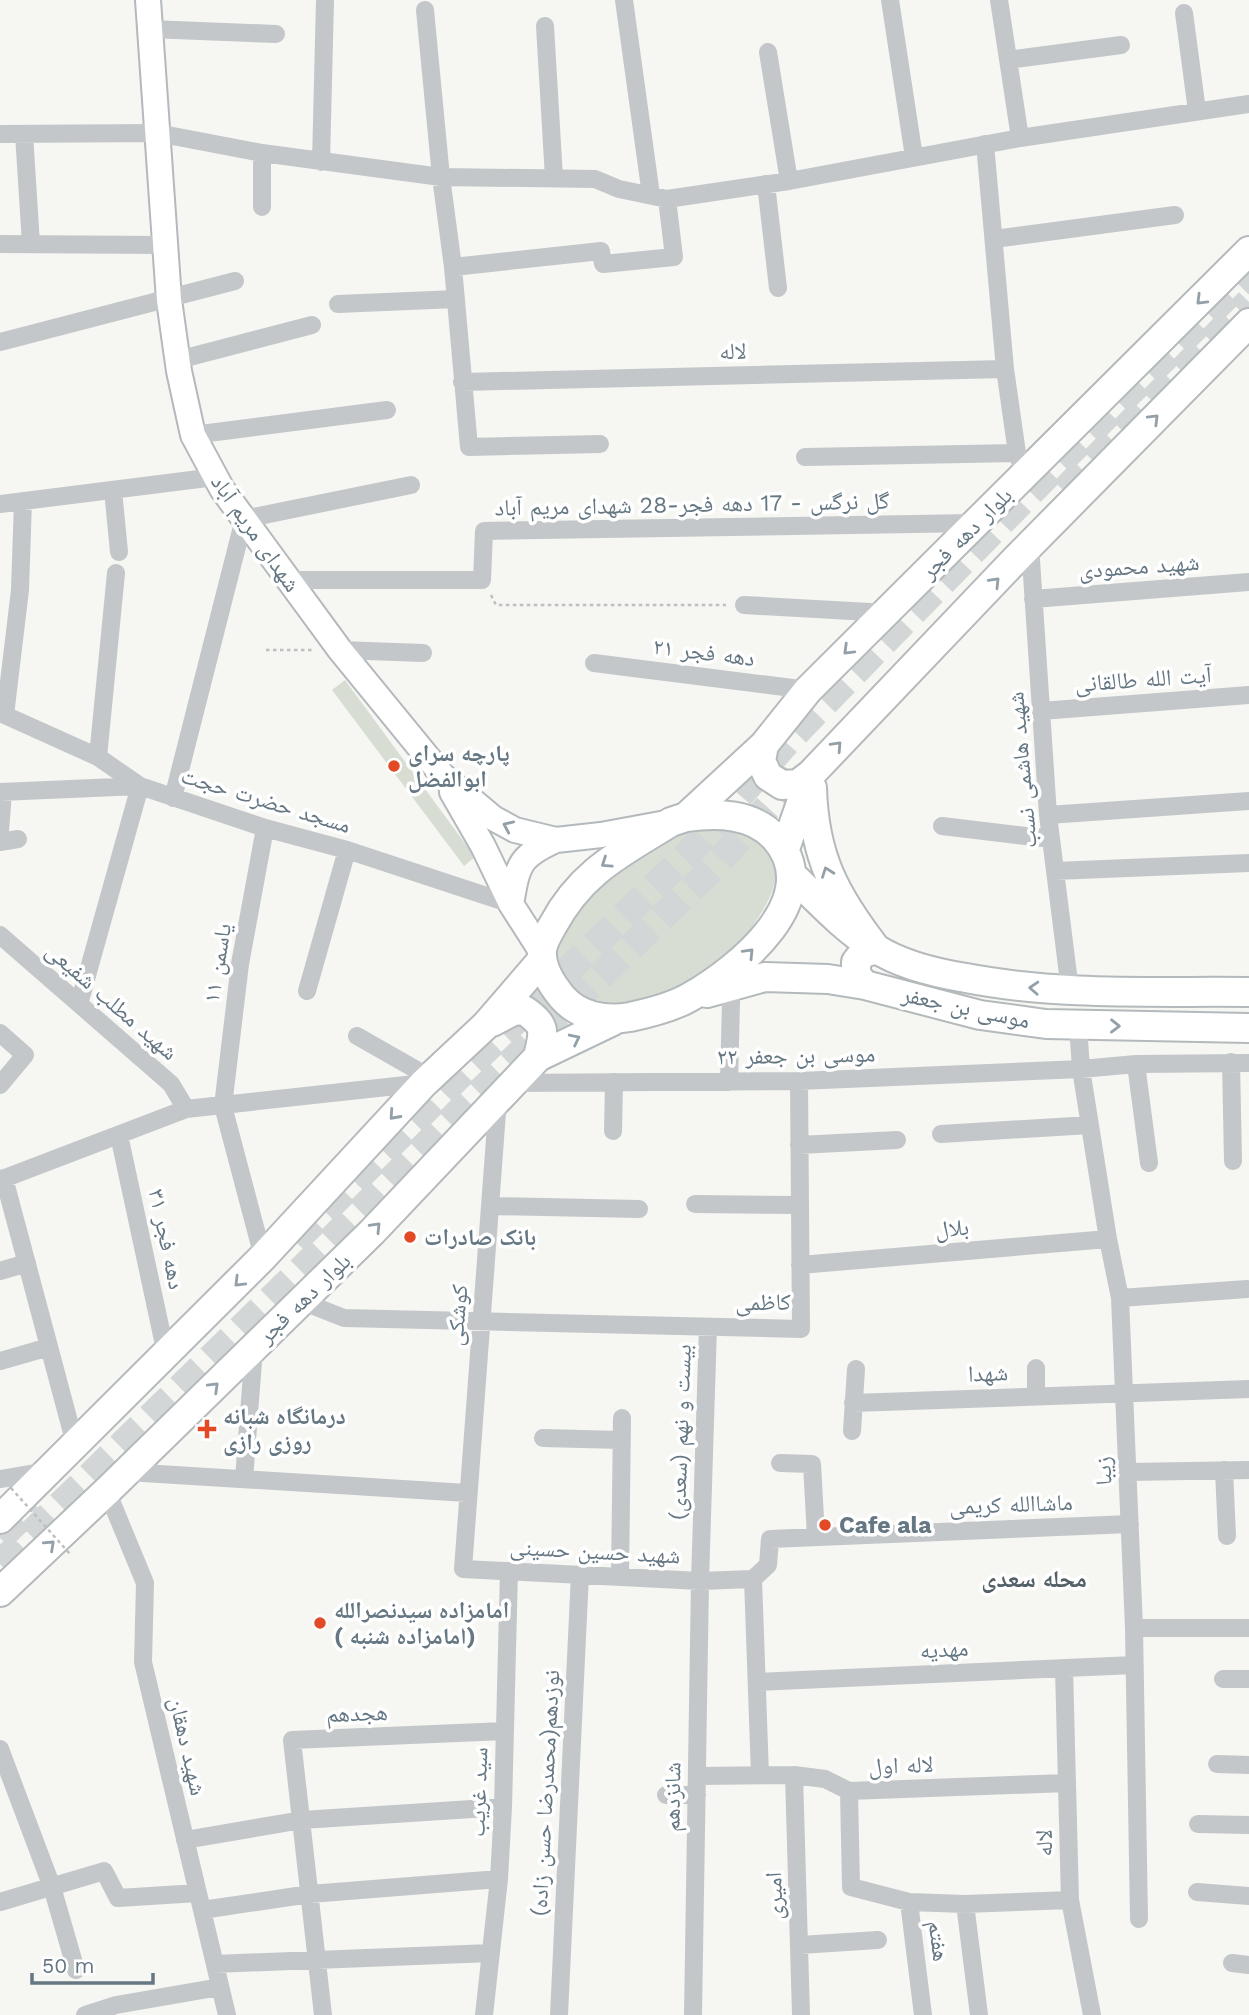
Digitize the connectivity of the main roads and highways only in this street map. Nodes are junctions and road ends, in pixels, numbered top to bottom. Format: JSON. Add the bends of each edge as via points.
{"nodes":[{"id":1,"x":148,"y":0,"type":"edge"},
{"id":2,"x":1249,"y":251,"type":"edge"},
{"id":3,"x":1245,"y":331,"type":"edge"},
{"id":4,"x":764,"y":745,"type":"junction"},
{"id":5,"x":811,"y":774,"type":"junction"},
{"id":6,"x":443,"y":776,"type":"junction"},
{"id":7,"x":678,"y":819,"type":"junction"},
{"id":8,"x":556,"y":840,"type":"junction"},
{"id":9,"x":788,"y":861,"type":"junction"},
{"id":10,"x":511,"y":904,"type":"junction"},
{"id":11,"x":877,"y":950,"type":"junction"},
{"id":12,"x":542,"y":955,"type":"junction"},
{"id":13,"x":865,"y":985,"type":"junction"},
{"id":14,"x":1249,"y":992,"type":"edge"},
{"id":15,"x":688,"y":998,"type":"junction"},
{"id":16,"x":615,"y":1020,"type":"junction"},
{"id":17,"x":486,"y":1025,"type":"junction"},
{"id":18,"x":1249,"y":1028,"type":"edge"},
{"id":19,"x":538,"y":1057,"type":"junction"},
{"id":20,"x":0,"y":1519,"type":"edge"},
{"id":21,"x":0,"y":1592,"type":"edge"}],
"edges":[{"from":1,"to":6,"type":"main road","name":"شهدای مریم آباد","via":[[169,300],[192,435],[215,477],[340,650]]},
{"from":2,"to":4,"type":"main road","name":"بلوار دهه فجر","one_way":true,"via":[[1021,463],[974,523],[808,690]]},
{"from":5,"to":3,"type":"main road","one_way":true,"via":[[1030,545]]},
{"from":4,"to":5,"type":"main road","via":[[764,769],[782,785],[798,784]]},
{"from":4,"to":7,"type":"main road","name":"بلوار دهه فجر"},
{"from":5,"to":9,"type":"main road"},
{"from":11,"to":5,"type":"main road","one_way":true,"via":[[832,883],[819,848]]},
{"from":8,"to":6,"type":"main road","name":"شهدای مریم آباد","one_way":true,"via":[[515,830],[493,818]]},
{"from":6,"to":10,"type":"main road"},
{"from":7,"to":8,"type":"main road","name":"شهدای مریم آباد"},
{"from":7,"to":9,"type":"main road","via":[[710,814],[746,818],[768,830]]},
{"from":7,"to":12,"type":"main road","one_way":true,"via":[[591,874],[559,914]]},
{"from":8,"to":10,"type":"main road","via":[[523,860]]},
{"from":9,"to":11,"type":"main road","name":"موسی بن جعفر","via":[[848,930]]},
{"from":15,"to":9,"type":"main road","one_way":true,"via":[[743,959],[774,925],[790,897]]},
{"from":10,"to":12,"type":"main road"},
{"from":11,"to":13,"type":"main road","via":[[864,952],[856,962],[856,975]]},
{"from":14,"to":11,"type":"main road","name":"موسی بن جعفر","one_way":true,"via":[[1012,987],[941,974]]},
{"from":12,"to":16,"type":"main road","via":[[550,979],[573,1008]]},
{"from":12,"to":17,"type":"main road"},
{"from":13,"to":15,"type":"main road","name":"موسی بن جعفر","via":[[765,977]]},
{"from":13,"to":18,"type":"main road","name":"موسی بن جعفر","one_way":true,"via":[[980,1015],[1046,1024]]},
{"from":15,"to":16,"type":"main road"},
{"from":19,"to":16,"type":"main road","name":"بلوار دهه فجر","one_way":true},
{"from":17,"to":19,"type":"main road","via":[[524,1010],[544,1030]]},
{"from":17,"to":20,"type":"main road","one_way":true,"via":[[426,1080],[263,1257]]},
{"from":21,"to":19,"type":"main road","name":"بلوار دهه فجر","one_way":true,"via":[[372,1232]]}]}
